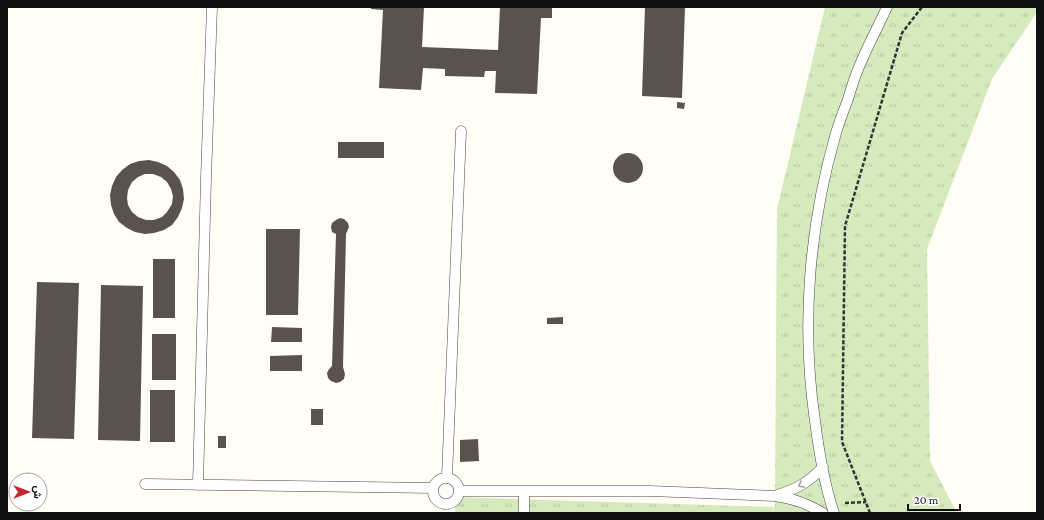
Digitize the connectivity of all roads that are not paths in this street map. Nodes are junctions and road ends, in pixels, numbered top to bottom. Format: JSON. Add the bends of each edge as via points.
{"nodes":[{"id":1,"x":212,"y":7,"type":"edge"},
{"id":2,"x":887,"y":7,"type":"edge"},
{"id":3,"x":461,"y":132,"type":"dead end"},
{"id":4,"x":823,"y":467,"type":"junction"},
{"id":5,"x":447,"y":477,"type":"junction"},
{"id":6,"x":145,"y":484,"type":"dead end"},
{"id":7,"x":198,"y":485,"type":"junction"},
{"id":8,"x":432,"y":488,"type":"junction"},
{"id":9,"x":524,"y":491,"type":"junction"},
{"id":10,"x":460,"y":492,"type":"junction"},
{"id":11,"x":775,"y":496,"type":"junction"},
{"id":12,"x":833,"y":508,"type":"edge"},
{"id":13,"x":443,"y":509,"type":"edge"},
{"id":14,"x":524,"y":513,"type":"edge"},
{"id":15,"x":823,"y":513,"type":"edge"}],
"edges":[{"from":1,"to":7,"type":"lane"},
{"from":2,"to":4,"type":"lane","via":[[859,68],[836,133],[823,185],[814,238],[809,291],[808,345],[811,398]]},
{"from":3,"to":5,"type":"lane"},
{"from":4,"to":11,"type":"lane","one_way":true,"via":[[801,486]]},
{"from":4,"to":12,"type":"lane"},
{"from":5,"to":8,"type":"lane","via":[[440,478]]},
{"from":5,"to":10,"type":"lane","via":[[454,479]]},
{"from":6,"to":7,"type":"lane"},
{"from":7,"to":8,"type":"lane"},
{"from":8,"to":13,"type":"lane","via":[[433,495]]},
{"from":9,"to":10,"type":"lane"},
{"from":9,"to":11,"type":"lane"},
{"from":9,"to":14,"type":"lane"},
{"from":10,"to":13,"type":"lane","via":[[455,502]]},
{"from":11,"to":15,"type":"lane","via":[[810,505]]}]}
